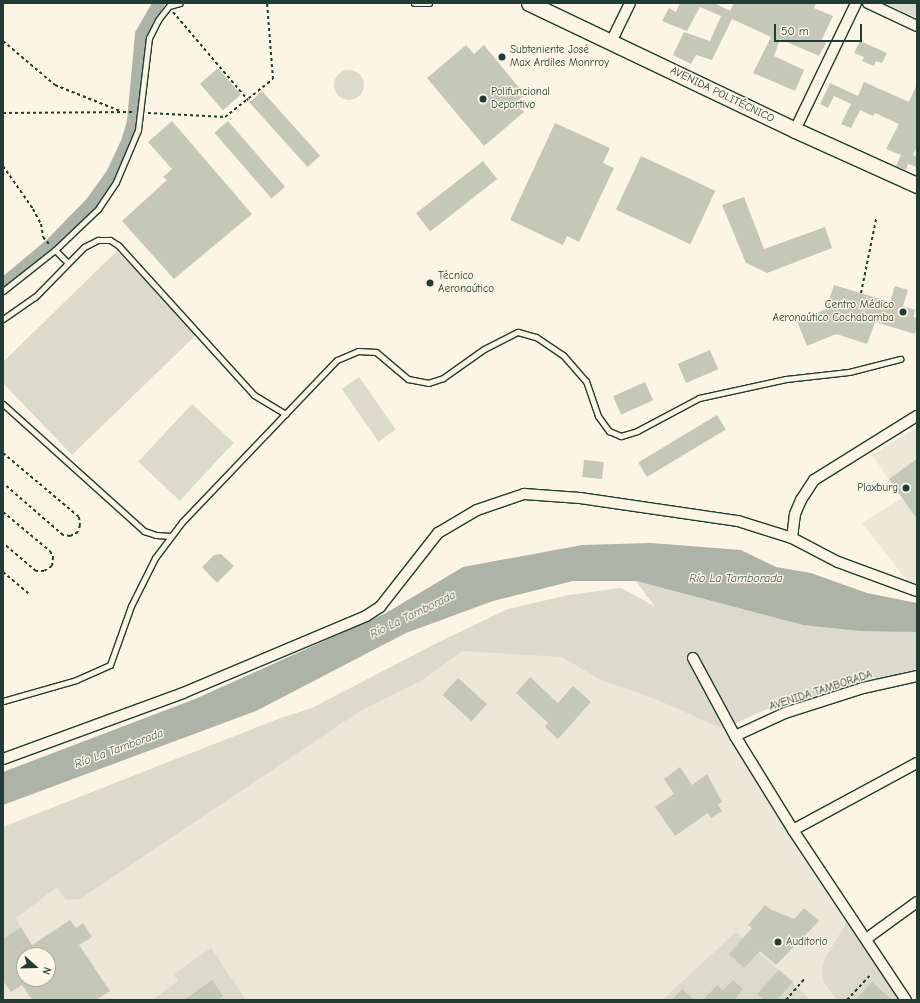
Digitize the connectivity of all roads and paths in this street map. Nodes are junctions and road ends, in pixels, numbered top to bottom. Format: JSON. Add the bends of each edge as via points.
{"nodes":[{"id":1,"x":180,"y":3,"type":"edge"},
{"id":2,"x":267,"y":3,"type":"edge"},
{"id":3,"x":414,"y":3,"type":"edge"},
{"id":4,"x":429,"y":3,"type":"edge"},
{"id":5,"x":529,"y":3,"type":"edge"},
{"id":6,"x":630,"y":3,"type":"edge"},
{"id":7,"x":856,"y":3,"type":"edge"},
{"id":8,"x":868,"y":3,"type":"edge"},
{"id":9,"x":169,"y":6,"type":"junction"},
{"id":10,"x":917,"y":26,"type":"edge"},
{"id":11,"x":3,"y":41,"type":"edge"},
{"id":12,"x":611,"y":42,"type":"junction"},
{"id":13,"x":248,"y":100,"type":"junction"},
{"id":14,"x":123,"y":111,"type":"junction"},
{"id":15,"x":129,"y":112,"type":"dead end"},
{"id":16,"x":3,"y":113,"type":"edge"},
{"id":17,"x":140,"y":113,"type":"junction"},
{"id":18,"x":795,"y":130,"type":"junction"},
{"id":19,"x":3,"y":166,"type":"edge"},
{"id":20,"x":917,"y":185,"type":"edge"},
{"id":21,"x":876,"y":219,"type":"dead end"},
{"id":22,"x":54,"y":248,"type":"junction"},
{"id":23,"x":68,"y":263,"type":"junction"},
{"id":24,"x":3,"y":291,"type":"edge"},
{"id":25,"x":861,"y":293,"type":"dead end"},
{"id":26,"x":3,"y":319,"type":"edge"},
{"id":27,"x":900,"y":359,"type":"dead end"},
{"id":28,"x":3,"y":404,"type":"edge"},
{"id":29,"x":286,"y":414,"type":"junction"},
{"id":30,"x":917,"y":416,"type":"edge"},
{"id":31,"x":3,"y":453,"type":"edge"},
{"id":32,"x":3,"y":483,"type":"edge"},
{"id":33,"x":3,"y":512,"type":"edge"},
{"id":34,"x":171,"y":536,"type":"junction"},
{"id":35,"x":792,"y":538,"type":"junction"},
{"id":36,"x":3,"y":543,"type":"edge"},
{"id":37,"x":3,"y":572,"type":"edge"},
{"id":38,"x":917,"y":591,"type":"edge"},
{"id":39,"x":30,"y":595,"type":"dead end"},
{"id":40,"x":693,"y":658,"type":"dead end"},
{"id":41,"x":917,"y":676,"type":"edge"},
{"id":42,"x":3,"y":701,"type":"edge"},
{"id":43,"x":734,"y":736,"type":"junction"},
{"id":44,"x":3,"y":759,"type":"edge"},
{"id":45,"x":917,"y":763,"type":"edge"},
{"id":46,"x":793,"y":830,"type":"junction"},
{"id":47,"x":917,"y":902,"type":"edge"},
{"id":48,"x":866,"y":939,"type":"junction"},
{"id":49,"x":871,"y":974,"type":"dead end"},
{"id":50,"x":805,"y":978,"type":"dead end"},
{"id":51,"x":786,"y":1000,"type":"edge"},
{"id":52,"x":846,"y":1000,"type":"edge"},
{"id":53,"x":906,"y":1000,"type":"edge"}],
"edges":[{"from":1,"to":9,"type":"lane"},
{"from":2,"to":13,"type":"path","via":[[273,79]]},
{"from":3,"to":4,"type":"lane"},
{"from":5,"to":12,"type":"main road","name":"AVENIDA POLITÉCNICO"},
{"from":6,"to":12,"type":"street"},
{"from":7,"to":18,"type":"street"},
{"from":8,"to":10,"type":"street"},
{"from":9,"to":13,"type":"path"},
{"from":9,"to":17,"type":"lane","via":[[149,38]]},
{"from":11,"to":14,"type":"path","via":[[55,84],[99,104]]},
{"from":12,"to":18,"type":"main road","name":"AVENIDA POLITÉCNICO"},
{"from":13,"to":17,"type":"path","via":[[225,117]]},
{"from":14,"to":15,"type":"path"},
{"from":14,"to":16,"type":"path"},
{"from":17,"to":22,"type":"lane","via":[[138,130],[116,182],[98,210]]},
{"from":18,"to":20,"type":"main road","name":"AVENIDA POLITÉCNICO"},
{"from":19,"to":22,"type":"path","via":[[33,209],[41,224],[43,237]]},
{"from":21,"to":25,"type":"path"},
{"from":22,"to":23,"type":"lane"},
{"from":22,"to":24,"type":"lane"},
{"from":23,"to":26,"type":"lane","via":[[35,297]]},
{"from":23,"to":29,"type":"lane","via":[[84,247],[98,240],[110,240],[118,245],[254,395]]},
{"from":27,"to":29,"type":"lane","via":[[849,372],[786,379],[699,398],[637,431],[621,436],[609,431],[598,416],[586,381],[563,355],[536,337],[518,332],[484,349],[443,378],[428,383],[408,379],[376,352],[358,351],[336,360]]},
{"from":28,"to":34,"type":"lane","via":[[144,531]]},
{"from":29,"to":34,"type":"lane","via":[[222,478]]},
{"from":30,"to":35,"type":"street","via":[[814,480],[795,514]]},
{"from":31,"to":32,"type":"path","via":[[79,517],[78,532],[63,535]]},
{"from":33,"to":36,"type":"path","via":[[50,551],[53,557],[52,566],[44,571],[36,571]]},
{"from":34,"to":42,"type":"lane","via":[[155,558],[131,606],[110,665],[76,680]]},
{"from":35,"to":38,"type":"street","via":[[856,570]]},
{"from":35,"to":44,"type":"street","via":[[738,521],[580,498],[524,494],[477,510],[438,533],[380,607],[366,616],[183,693]]},
{"from":37,"to":39,"type":"path"},
{"from":40,"to":43,"type":"street"},
{"from":41,"to":43,"type":"street","name":"AVENIDA TAMBORADA","via":[[863,688],[785,713]]},
{"from":43,"to":46,"type":"street"},
{"from":45,"to":46,"type":"street"},
{"from":46,"to":48,"type":"street"},
{"from":47,"to":48,"type":"street"},
{"from":48,"to":53,"type":"street"},
{"from":49,"to":52,"type":"path"},
{"from":50,"to":51,"type":"path"}]}
